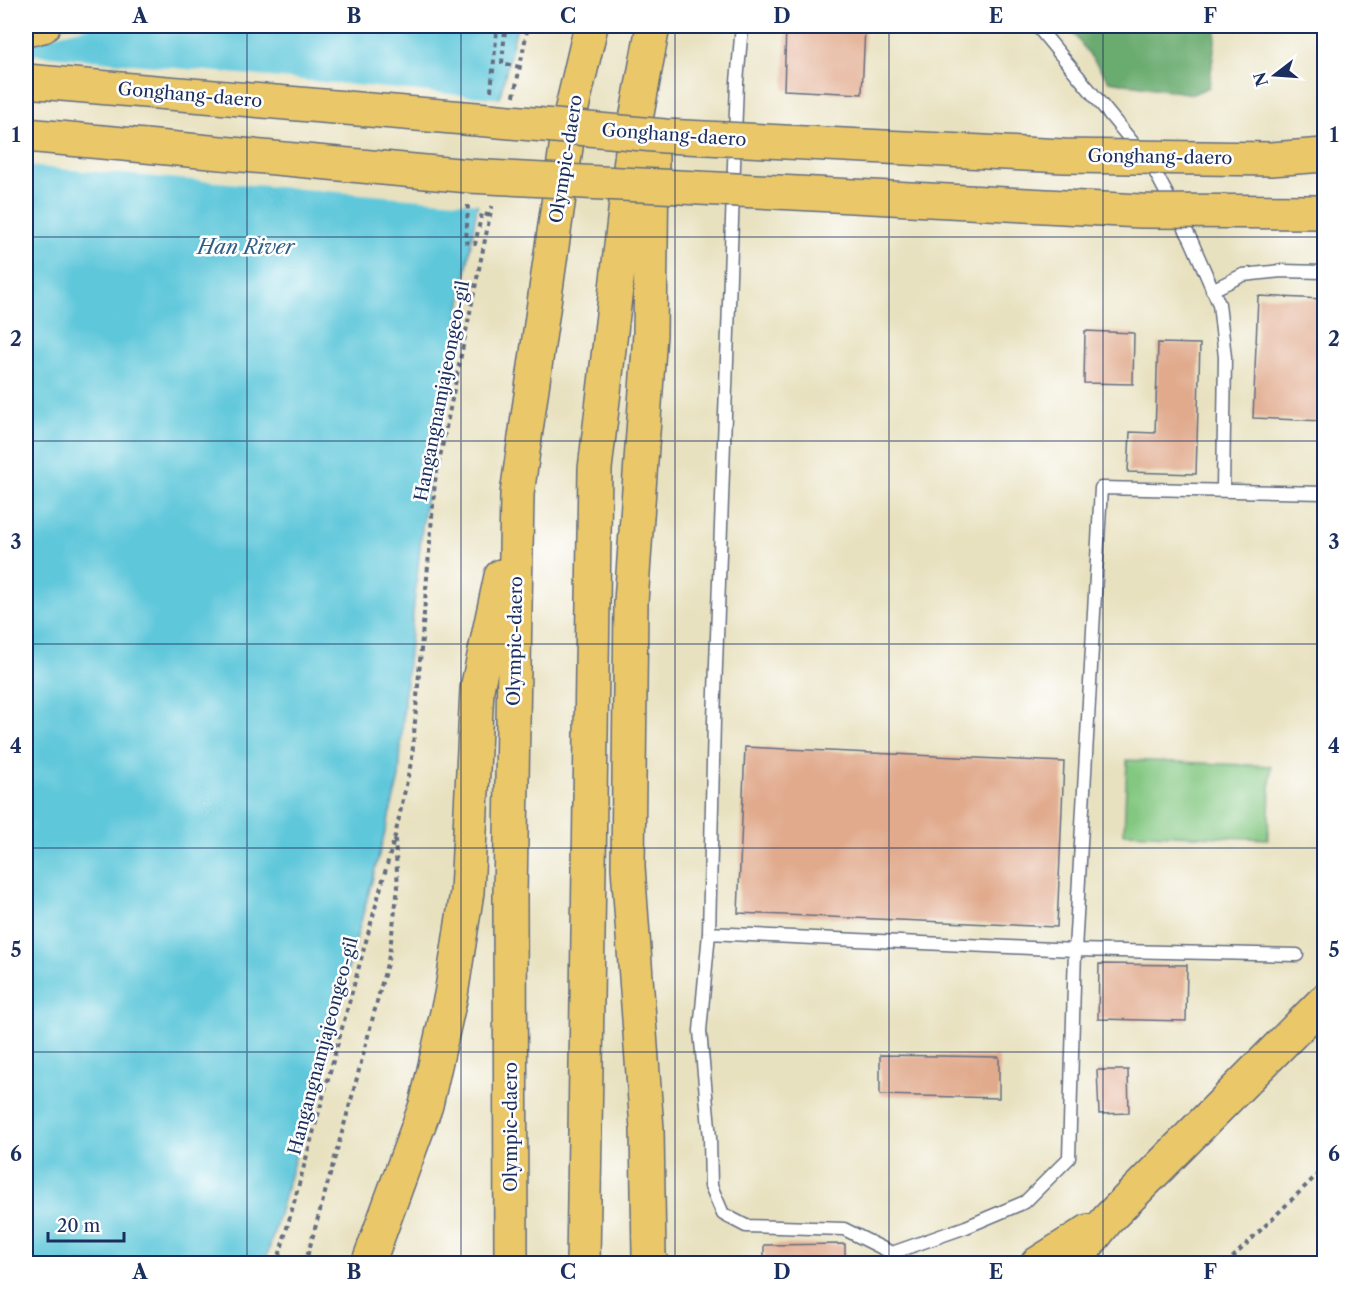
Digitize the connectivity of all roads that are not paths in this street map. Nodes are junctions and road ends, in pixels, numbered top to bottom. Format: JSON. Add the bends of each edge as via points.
{"nodes":[{"id":1,"x":43,"y":26,"type":"edge"},
{"id":2,"x":591,"y":26,"type":"edge"},
{"id":3,"x":654,"y":26,"type":"edge"},
{"id":4,"x":742,"y":26,"type":"edge"},
{"id":5,"x":1037,"y":26,"type":"edge"},
{"id":6,"x":26,"y":30,"type":"edge"},
{"id":7,"x":26,"y":81,"type":"edge"},
{"id":8,"x":26,"y":135,"type":"edge"},
{"id":9,"x":1324,"y":154,"type":"edge"},
{"id":10,"x":1324,"y":212,"type":"edge"},
{"id":11,"x":1324,"y":272,"type":"edge"},
{"id":12,"x":1212,"y":290,"type":"junction"},
{"id":13,"x":1223,"y":490,"type":"junction"},
{"id":14,"x":1324,"y":493,"type":"edge"},
{"id":15,"x":518,"y":494,"type":"junction"},
{"id":16,"x":628,"y":867,"type":"junction"},
{"id":17,"x":709,"y":933,"type":"junction"},
{"id":18,"x":1075,"y":950,"type":"junction"},
{"id":19,"x":1298,"y":955,"type":"dead end"},
{"id":20,"x":1324,"y":1001,"type":"edge"},
{"id":21,"x":1108,"y":1219,"type":"junction"},
{"id":22,"x":368,"y":1263,"type":"edge"},
{"id":23,"x":511,"y":1263,"type":"edge"},
{"id":24,"x":583,"y":1263,"type":"edge"},
{"id":25,"x":628,"y":1263,"type":"edge"},
{"id":26,"x":652,"y":1263,"type":"edge"},
{"id":27,"x":1037,"y":1263,"type":"edge"},
{"id":28,"x":1072,"y":1263,"type":"edge"}],
"edges":[{"from":1,"to":6,"type":"main road"},
{"from":2,"to":15,"type":"main road","name":"Olympic-daero","via":[[571,112]]},
{"from":3,"to":16,"type":"main road","via":[[650,334],[631,602]]},
{"from":3,"to":24,"type":"main road","via":[[635,124],[595,469]]},
{"from":4,"to":17,"type":"lane","via":[[736,93]]},
{"from":5,"to":12,"type":"lane","via":[[1152,166]]},
{"from":7,"to":9,"type":"main road","name":"Gonghang-daero","bridge":true,"via":[[665,136],[1064,156],[1270,159]]},
{"from":8,"to":10,"type":"main road","bridge":true,"via":[[469,176],[1141,211]]},
{"from":11,"to":12,"type":"lane","via":[[1243,275]]},
{"from":12,"to":13,"type":"lane","via":[[1218,304],[1225,357]]},
{"from":13,"to":14,"type":"lane"},
{"from":13,"to":18,"type":"lane","via":[[1101,488]]},
{"from":15,"to":22,"type":"main road","via":[[477,689],[467,892],[451,995],[426,1105]]},
{"from":15,"to":23,"type":"main road","name":"Olympic-daero","via":[[510,894]]},
{"from":16,"to":25,"type":"main road"},
{"from":16,"to":26,"type":"main road","via":[[647,1129]]},
{"from":17,"to":18,"type":"lane"},
{"from":17,"to":18,"type":"lane","via":[[700,1031],[711,1186],[723,1214],[746,1226],[844,1229],[892,1252],[1026,1202],[1069,1158]]},
{"from":18,"to":19,"type":"lane"},
{"from":20,"to":21,"type":"main road"},
{"from":21,"to":27,"type":"main road"},
{"from":21,"to":28,"type":"main road"}]}
